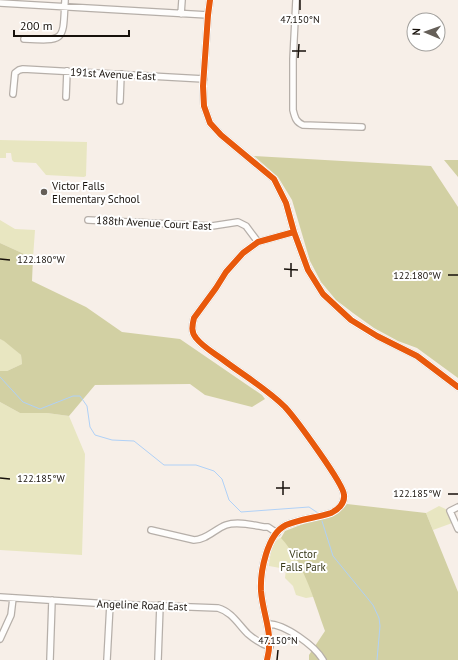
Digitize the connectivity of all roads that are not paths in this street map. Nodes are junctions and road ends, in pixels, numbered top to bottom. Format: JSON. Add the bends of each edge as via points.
{"nodes":[{"id":1,"x":65,"y":0,"type":"edge"},
{"id":2,"x":182,"y":0,"type":"edge"},
{"id":3,"x":210,"y":0,"type":"edge"},
{"id":4,"x":296,"y":0,"type":"edge"},
{"id":5,"x":0,"y":3,"type":"edge"},
{"id":6,"x":64,"y":8,"type":"junction"},
{"id":7,"x":182,"y":14,"type":"junction"},
{"id":8,"x":208,"y":15,"type":"junction"},
{"id":9,"x":24,"y":40,"type":"dead end"},
{"id":10,"x":67,"y":71,"type":"junction"},
{"id":11,"x":121,"y":74,"type":"junction"},
{"id":12,"x":204,"y":79,"type":"junction"},
{"id":13,"x":13,"y":94,"type":"dead end"},
{"id":14,"x":66,"y":97,"type":"dead end"},
{"id":15,"x":120,"y":101,"type":"dead end"},
{"id":16,"x":362,"y":127,"type":"dead end"},
{"id":17,"x":88,"y":220,"type":"dead end"},
{"id":18,"x":294,"y":232,"type":"junction"},
{"id":19,"x":258,"y":242,"type":"junction"},
{"id":20,"x":458,"y":387,"type":"edge"},
{"id":21,"x":458,"y":507,"type":"edge"},
{"id":22,"x":458,"y":529,"type":"edge"},
{"id":23,"x":151,"y":530,"type":"dead end"},
{"id":24,"x":276,"y":533,"type":"junction"},
{"id":25,"x":0,"y":597,"type":"edge"},
{"id":26,"x":13,"y":598,"type":"junction"},
{"id":27,"x":52,"y":600,"type":"junction"},
{"id":28,"x":110,"y":604,"type":"junction"},
{"id":29,"x":160,"y":605,"type":"junction"},
{"id":30,"x":268,"y":624,"type":"junction"},
{"id":31,"x":0,"y":639,"type":"edge"},
{"id":32,"x":270,"y":647,"type":"junction"},
{"id":33,"x":50,"y":660,"type":"edge"},
{"id":34,"x":107,"y":660,"type":"edge"},
{"id":35,"x":158,"y":660,"type":"edge"},
{"id":36,"x":267,"y":660,"type":"edge"},
{"id":37,"x":324,"y":660,"type":"edge"}],
"edges":[{"from":1,"to":6,"type":"street"},
{"from":2,"to":7,"type":"street"},
{"from":3,"to":8,"type":"street"},
{"from":4,"to":16,"type":"street","via":[[293,59],[295,118],[303,125]]},
{"from":5,"to":6,"type":"street"},
{"from":6,"to":7,"type":"street"},
{"from":6,"to":9,"type":"street","via":[[64,29],[56,38]]},
{"from":7,"to":8,"type":"street"},
{"from":8,"to":12,"type":"street"},
{"from":10,"to":11,"type":"street","name":"191st Avenue East"},
{"from":10,"to":13,"type":"street","name":"191st Avenue East","via":[[19,70],[15,73]]},
{"from":10,"to":14,"type":"street"},
{"from":11,"to":12,"type":"street","name":"191st Avenue East"},
{"from":11,"to":15,"type":"street"},
{"from":12,"to":18,"type":"street","via":[[204,106],[210,122],[220,135],[274,179],[286,203]]},
{"from":17,"to":19,"type":"street","name":"188th Avenue Court East","via":[[212,226],[238,222],[246,226]]},
{"from":18,"to":19,"type":"street"},
{"from":18,"to":20,"type":"street","via":[[315,282],[342,313],[377,336],[417,356]]},
{"from":19,"to":24,"type":"street","via":[[236,260],[194,318],[192,328],[197,339],[204,345],[285,407],[344,491],[340,507],[333,512],[294,522]]},
{"from":21,"to":22,"type":"street","via":[[450,511]]},
{"from":23,"to":24,"type":"street","via":[[194,540],[202,539],[230,524],[264,526]]},
{"from":24,"to":30,"type":"street","via":[[268,547],[261,585]]},
{"from":25,"to":26,"type":"street","name":"Angeline Road East"},
{"from":26,"to":27,"type":"street","name":"Angeline Road East"},
{"from":26,"to":31,"type":"street","via":[[11,615]]},
{"from":27,"to":28,"type":"street","name":"Angeline Road East"},
{"from":27,"to":33,"type":"street"},
{"from":28,"to":29,"type":"street","name":"Angeline Road East"},
{"from":28,"to":34,"type":"street"},
{"from":29,"to":32,"type":"street","name":"Angeline Road East","via":[[222,610],[232,616],[256,641]]},
{"from":29,"to":35,"type":"street"},
{"from":30,"to":32,"type":"street"},
{"from":30,"to":37,"type":"street","via":[[276,624],[289,631]]},
{"from":32,"to":36,"type":"street"}]}
